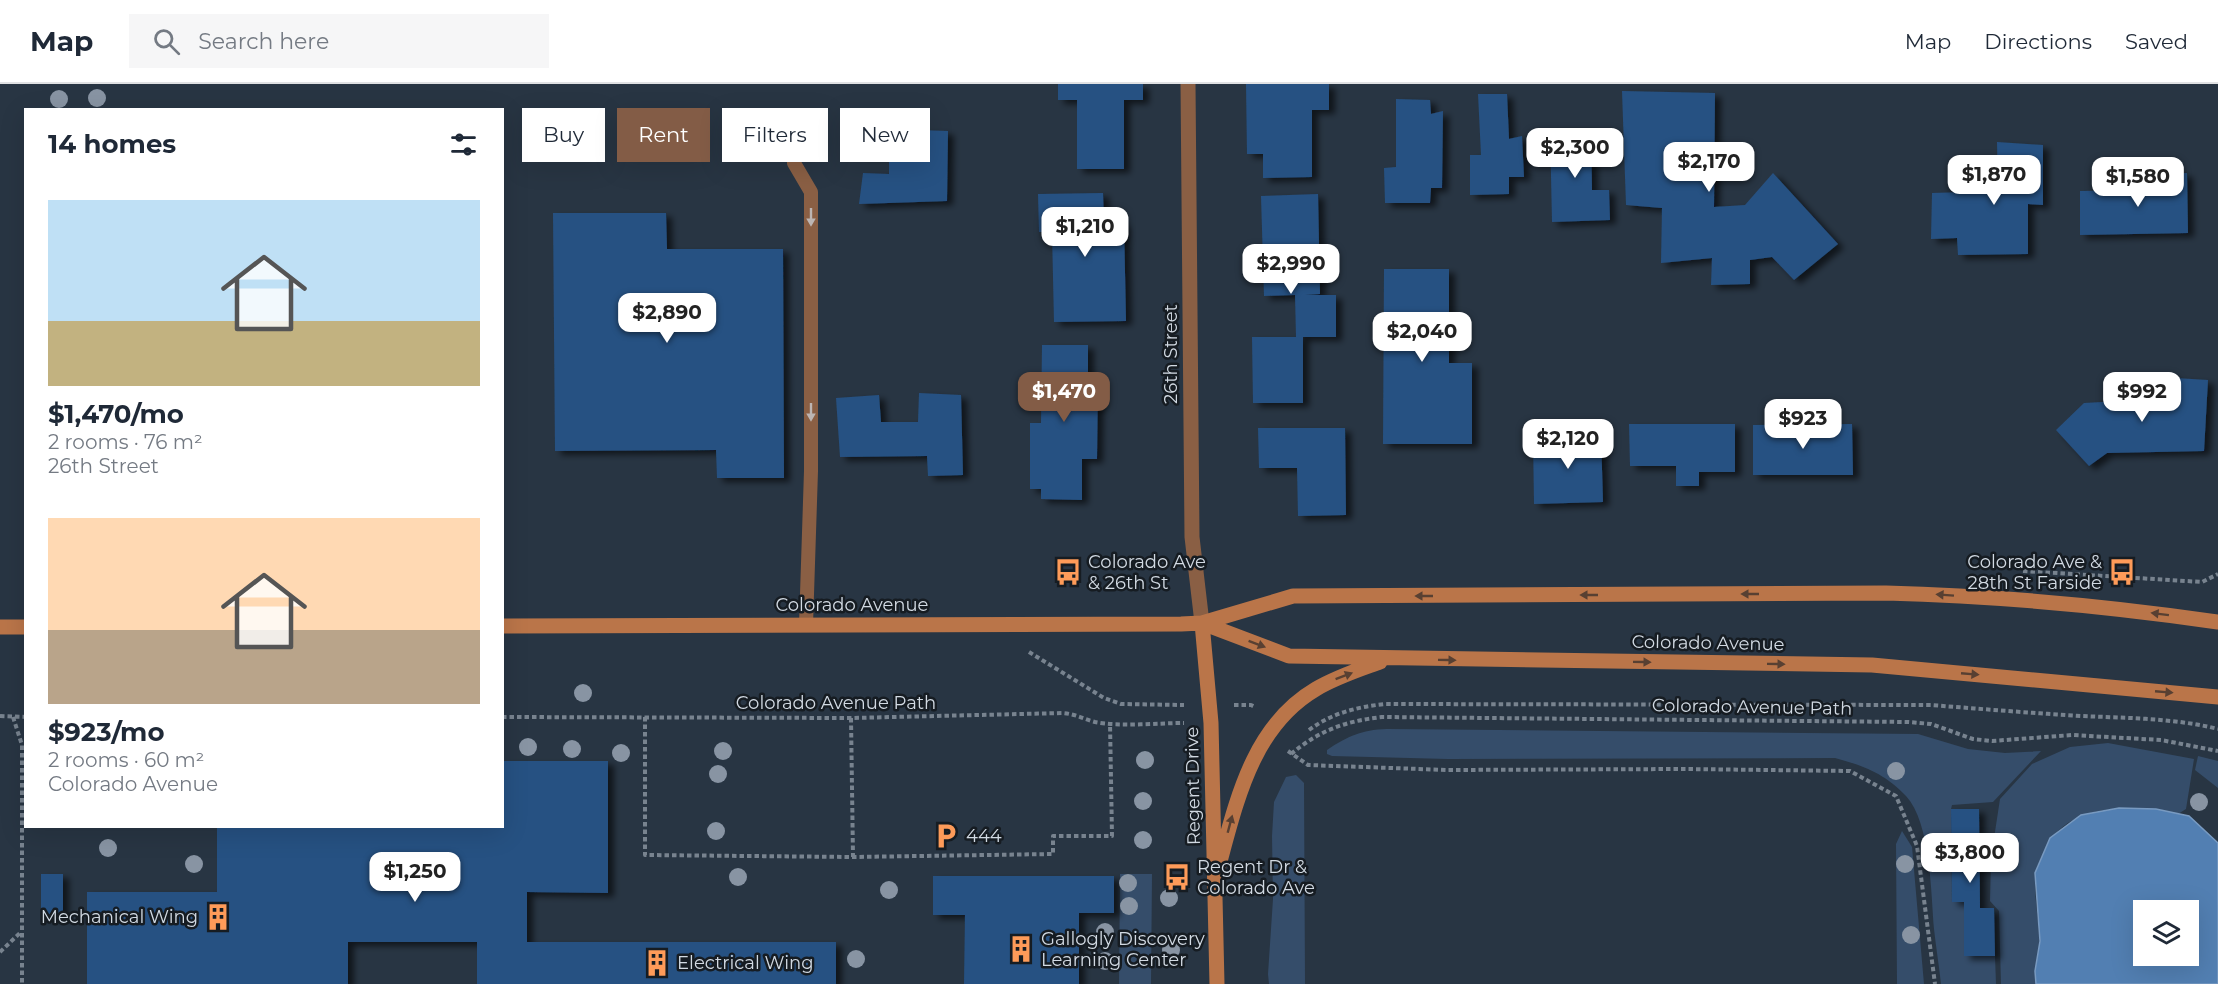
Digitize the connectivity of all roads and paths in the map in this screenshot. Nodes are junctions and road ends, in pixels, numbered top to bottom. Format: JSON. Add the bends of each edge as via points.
{"nodes":[{"id":1,"x":1188,"y":84,"type":"edge"},
{"id":2,"x":794,"y":163,"type":"dead end"},
{"id":3,"x":2218,"y":622,"type":"edge"},
{"id":4,"x":1202,"y":623,"type":"junction"},
{"id":5,"x":806,"y":625,"type":"junction"},
{"id":6,"x":504,"y":626,"type":"edge"},
{"id":7,"x":0,"y":627,"type":"edge"},
{"id":8,"x":24,"y":627,"type":"edge"},
{"id":9,"x":1024,"y":649,"type":"dead end"},
{"id":10,"x":1388,"y":659,"type":"junction"},
{"id":11,"x":2218,"y":697,"type":"edge"},
{"id":12,"x":1172,"y":706,"type":"dead end"},
{"id":13,"x":0,"y":716,"type":"edge"},
{"id":14,"x":13,"y":717,"type":"junction"},
{"id":15,"x":24,"y":717,"type":"edge"},
{"id":16,"x":504,"y":717,"type":"edge"},
{"id":17,"x":645,"y":717,"type":"junction"},
{"id":18,"x":851,"y":718,"type":"junction"},
{"id":19,"x":1110,"y":723,"type":"junction"},
{"id":20,"x":1168,"y":723,"type":"dead end"},
{"id":21,"x":2218,"y":729,"type":"edge"},
{"id":22,"x":1304,"y":733,"type":"dead end"},
{"id":23,"x":2218,"y":751,"type":"edge"},
{"id":24,"x":853,"y":857,"type":"junction"},
{"id":25,"x":1215,"y":880,"type":"junction"},
{"id":26,"x":22,"y":931,"type":"junction"},
{"id":27,"x":0,"y":952,"type":"edge"},
{"id":28,"x":22,"y":984,"type":"edge"},
{"id":29,"x":1217,"y":984,"type":"edge"},
{"id":30,"x":1935,"y":984,"type":"edge"}],
"edges":[{"from":1,"to":4,"type":"street","name":"26th Street","via":[[1192,537]]},
{"from":2,"to":5,"type":"lane","one_way":true,"via":[[811,192],[811,471]]},
{"from":3,"to":4,"type":"main road","name":"Colorado Avenue","one_way":true,"via":[[2113,608],[1886,593],[1293,596]]},
{"from":4,"to":5,"type":"main road","name":"Colorado Avenue"},
{"from":4,"to":10,"type":"main road","name":"Colorado Avenue","one_way":true,"via":[[1289,656]]},
{"from":4,"to":25,"type":"main road","name":"Regent Drive","via":[[1211,723]]},
{"from":5,"to":6,"type":"main road","name":"Colorado Avenue"},
{"from":7,"to":8,"type":"main road"},
{"from":9,"to":12,"type":"path","via":[[1104,698],[1121,704]]},
{"from":10,"to":11,"type":"main road","name":"Colorado Avenue","one_way":true,"via":[[1872,665]]},
{"from":25,"to":10,"type":"main road","one_way":true,"via":[[1245,776],[1278,720],[1314,690]]},
{"from":13,"to":14,"type":"path"},
{"from":14,"to":15,"type":"path"},
{"from":14,"to":26,"type":"path","via":[[22,745]]},
{"from":16,"to":17,"type":"path","name":"Colorado Avenue Path"},
{"from":17,"to":18,"type":"path","name":"Colorado Avenue Path"},
{"from":17,"to":24,"type":"path","via":[[645,855]]},
{"from":18,"to":19,"type":"path","name":"Colorado Avenue Path","via":[[1064,713]]},
{"from":18,"to":24,"type":"path"},
{"from":19,"to":20,"type":"path","name":"Colorado Avenue Path"},
{"from":19,"to":24,"type":"path","via":[[1112,836],[1053,836],[1053,854]]},
{"from":21,"to":22,"type":"path","via":[[2139,719],[1931,705],[1385,704],[1338,714]]},
{"from":23,"to":30,"type":"path","name":"Colorado Avenue Path","via":[[2161,740],[2072,735],[1992,741],[1909,722],[1382,717],[1353,720],[1328,730],[1291,754],[1308,765],[1447,770],[1850,771],[1896,796],[1917,846]]},
{"from":25,"to":29,"type":"main road","name":"Regent Drive"},
{"from":26,"to":27,"type":"path"},
{"from":26,"to":28,"type":"path"}]}
